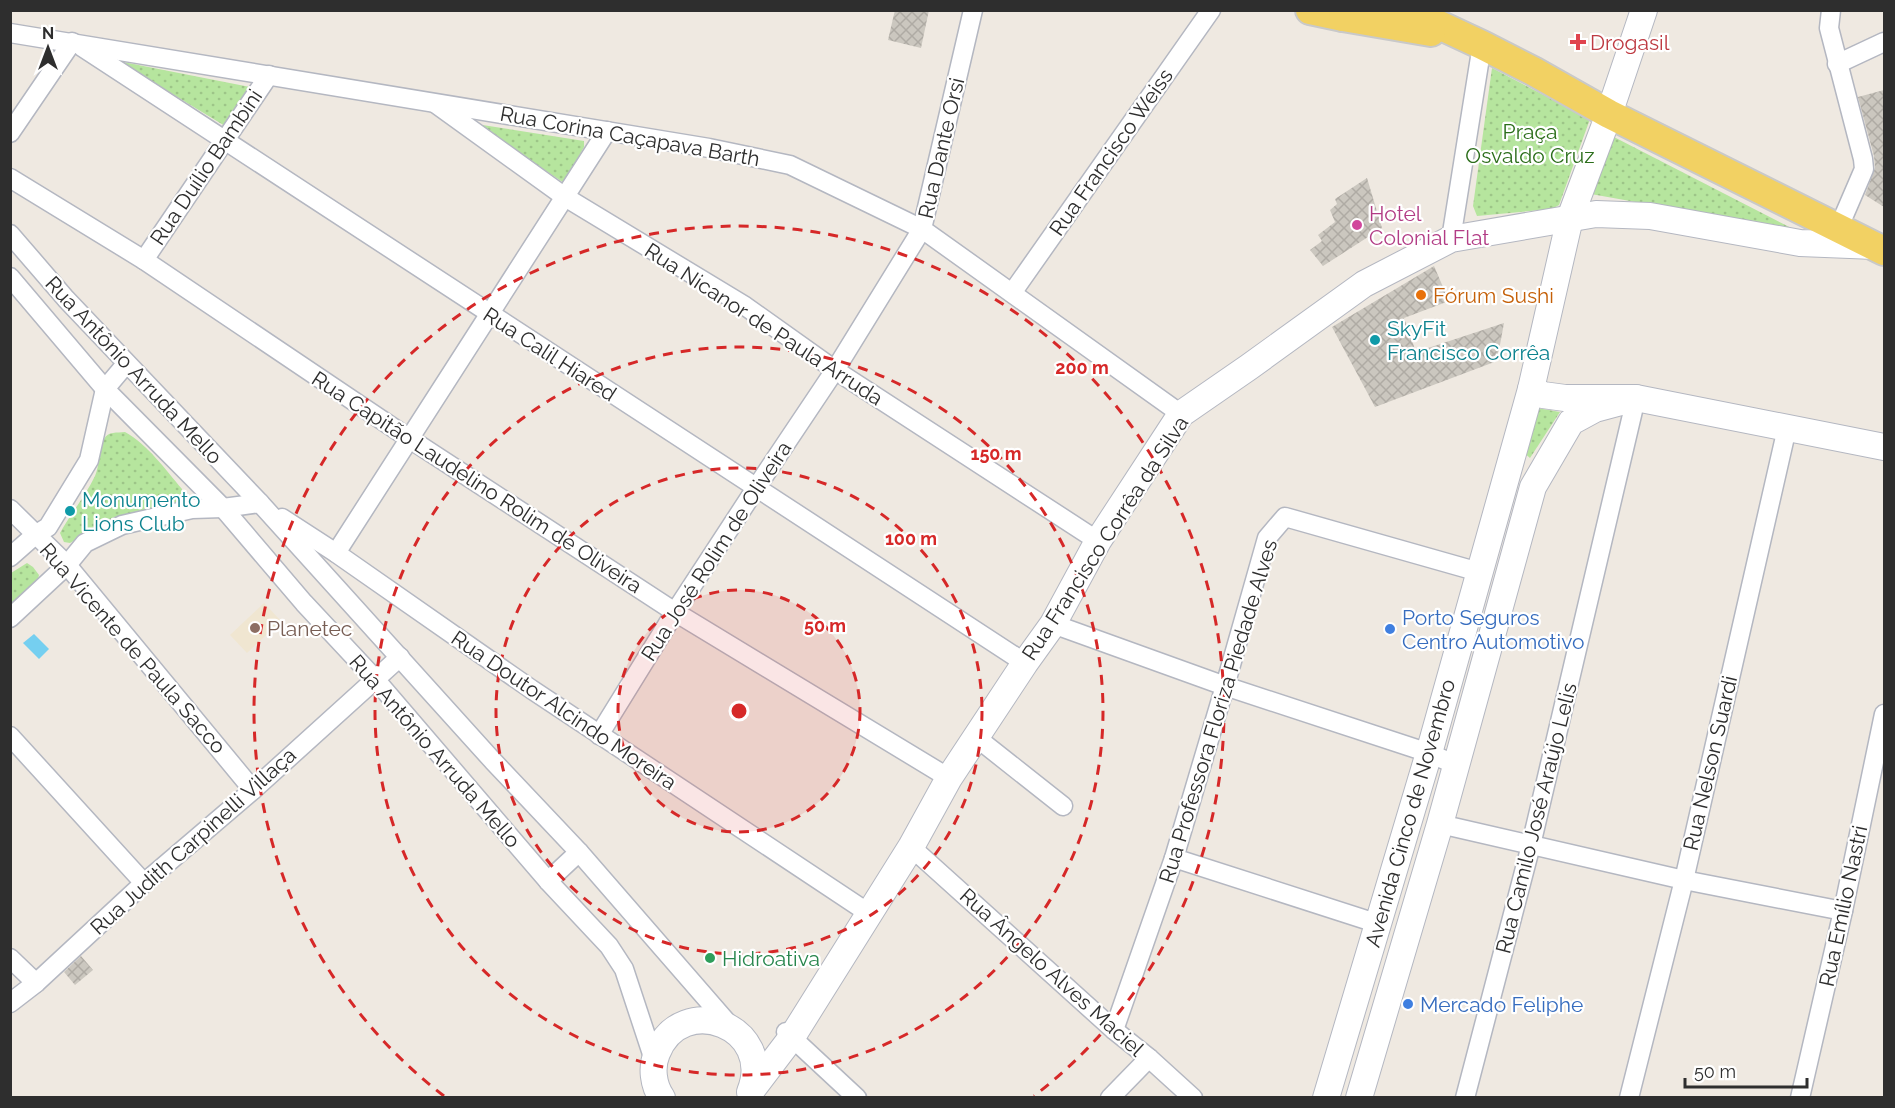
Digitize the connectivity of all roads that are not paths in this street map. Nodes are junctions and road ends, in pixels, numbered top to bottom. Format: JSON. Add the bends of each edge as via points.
{"nodes":[{"id":1,"x":973,"y":10,"type":"edge"},
{"id":2,"x":1210,"y":10,"type":"edge"},
{"id":3,"x":1407,"y":10,"type":"edge"},
{"id":4,"x":1644,"y":10,"type":"edge"},
{"id":5,"x":1831,"y":10,"type":"edge"},
{"id":6,"x":1309,"y":11,"type":"edge"},
{"id":7,"x":1350,"y":14,"type":"edge"},
{"id":8,"x":10,"y":33,"type":"edge"},
{"id":9,"x":1475,"y":42,"type":"junction"},
{"id":10,"x":1884,"y":42,"type":"edge"},
{"id":11,"x":74,"y":43,"type":"junction"},
{"id":12,"x":1837,"y":64,"type":"junction"},
{"id":13,"x":269,"y":75,"type":"junction"},
{"id":14,"x":434,"y":102,"type":"junction"},
{"id":15,"x":1610,"y":114,"type":"junction"},
{"id":16,"x":607,"y":131,"type":"junction"},
{"id":17,"x":10,"y":133,"type":"edge"},
{"id":18,"x":224,"y":141,"type":"junction"},
{"id":19,"x":10,"y":178,"type":"edge"},
{"id":20,"x":564,"y":197,"type":"junction"},
{"id":21,"x":1570,"y":218,"type":"junction"},
{"id":22,"x":1839,"y":227,"type":"junction"},
{"id":23,"x":922,"y":230,"type":"junction"},
{"id":24,"x":10,"y":234,"type":"edge"},
{"id":25,"x":1451,"y":239,"type":"junction"},
{"id":26,"x":1880,"y":249,"type":"edge"},
{"id":27,"x":144,"y":260,"type":"junction"},
{"id":28,"x":10,"y":278,"type":"edge"},
{"id":29,"x":1012,"y":293,"type":"junction"},
{"id":30,"x":489,"y":314,"type":"junction"},
{"id":31,"x":126,"y":364,"type":"junction"},
{"id":32,"x":835,"y":370,"type":"junction"},
{"id":33,"x":105,"y":389,"type":"junction"},
{"id":34,"x":1531,"y":389,"type":"junction"},
{"id":35,"x":1636,"y":398,"type":"junction"},
{"id":36,"x":1181,"y":414,"type":"junction"},
{"id":37,"x":1786,"y":428,"type":"junction"},
{"id":38,"x":410,"y":439,"type":"junction"},
{"id":39,"x":1884,"y":447,"type":"edge"},
{"id":40,"x":756,"y":488,"type":"junction"},
{"id":41,"x":260,"y":503,"type":"junction"},
{"id":42,"x":223,"y":508,"type":"junction"},
{"id":43,"x":10,"y":509,"type":"edge"},
{"id":44,"x":35,"y":535,"type":"junction"},
{"id":45,"x":1098,"y":541,"type":"junction"},
{"id":46,"x":336,"y":553,"type":"junction"},
{"id":47,"x":10,"y":557,"type":"edge"},
{"id":48,"x":67,"y":565,"type":"junction"},
{"id":49,"x":1479,"y":572,"type":"junction"},
{"id":50,"x":675,"y":612,"type":"junction"},
{"id":51,"x":10,"y":618,"type":"edge"},
{"id":52,"x":1053,"y":624,"type":"junction"},
{"id":53,"x":400,"y":657,"type":"junction"},
{"id":54,"x":1025,"y":663,"type":"junction"},
{"id":55,"x":375,"y":679,"type":"junction"},
{"id":56,"x":1225,"y":686,"type":"junction"},
{"id":57,"x":1884,"y":714,"type":"edge"},
{"id":58,"x":599,"y":735,"type":"junction"},
{"id":59,"x":10,"y":736,"type":"edge"},
{"id":60,"x":977,"y":738,"type":"junction"},
{"id":61,"x":1429,"y":753,"type":"junction"},
{"id":62,"x":1456,"y":765,"type":"junction"},
{"id":63,"x":950,"y":778,"type":"junction"},
{"id":64,"x":253,"y":790,"type":"junction"},
{"id":65,"x":1063,"y":806,"type":"dead end"},
{"id":66,"x":1440,"y":824,"type":"junction"},
{"id":67,"x":1531,"y":845,"type":"junction"},
{"id":68,"x":911,"y":847,"type":"junction"},
{"id":69,"x":579,"y":852,"type":"junction"},
{"id":70,"x":1174,"y":858,"type":"junction"},
{"id":71,"x":1683,"y":880,"type":"junction"},
{"id":72,"x":548,"y":881,"type":"junction"},
{"id":73,"x":144,"y":883,"type":"junction"},
{"id":74,"x":1843,"y":911,"type":"junction"},
{"id":75,"x":870,"y":914,"type":"junction"},
{"id":76,"x":1378,"y":924,"type":"junction"},
{"id":77,"x":10,"y":958,"type":"edge"},
{"id":78,"x":36,"y":983,"type":"junction"},
{"id":79,"x":10,"y":1003,"type":"edge"},
{"id":80,"x":793,"y":1030,"type":"junction"},
{"id":81,"x":1114,"y":1030,"type":"junction"},
{"id":82,"x":737,"y":1033,"type":"junction"},
{"id":83,"x":1149,"y":1058,"type":"junction"},
{"id":84,"x":654,"y":1059,"type":"junction"},
{"id":85,"x":748,"y":1094,"type":"edge"},
{"id":86,"x":660,"y":1096,"type":"edge"},
{"id":87,"x":857,"y":1098,"type":"edge"},
{"id":88,"x":1110,"y":1098,"type":"edge"},
{"id":89,"x":1193,"y":1098,"type":"edge"},
{"id":90,"x":1326,"y":1098,"type":"edge"},
{"id":91,"x":1359,"y":1098,"type":"edge"},
{"id":92,"x":1465,"y":1098,"type":"edge"},
{"id":93,"x":1629,"y":1098,"type":"edge"},
{"id":94,"x":1800,"y":1098,"type":"edge"}],
"edges":[{"from":1,"to":23,"type":"street","name":"Rua Dante Orsi"},
{"from":2,"to":29,"type":"street","name":"Rua Francisco Weiss"},
{"from":3,"to":9,"type":"main road"},
{"from":4,"to":15,"type":"main road","name":"Avenida Cinco de Novembro"},
{"from":5,"to":12,"type":"street","via":[[1829,28]]},
{"from":6,"to":7,"type":"main road"},
{"from":7,"to":9,"type":"main road"},
{"from":8,"to":11,"type":"street","name":"Rua Corina Caçapava Barth"},
{"from":9,"to":15,"type":"main road"},
{"from":9,"to":25,"type":"street"},
{"from":10,"to":12,"type":"street"},
{"from":11,"to":13,"type":"street","name":"Rua Corina Caçapava Barth"},
{"from":11,"to":17,"type":"street"},
{"from":11,"to":18,"type":"street","name":"Rua Calil Hiared"},
{"from":12,"to":22,"type":"street","via":[[1864,169]]},
{"from":13,"to":14,"type":"street","name":"Rua Corina Caçapava Barth"},
{"from":13,"to":18,"type":"street","name":"Rua Duílio Bambini"},
{"from":14,"to":16,"type":"street","name":"Rua Corina Caçapava Barth"},
{"from":14,"to":20,"type":"street","name":"Rua Nicanor de Paula Arruda"},
{"from":15,"to":21,"type":"main road","name":"Avenida Cinco de Novembro"},
{"from":15,"to":22,"type":"main road"},
{"from":16,"to":20,"type":"street"},
{"from":16,"to":23,"type":"street","name":"Rua Corina Caçapava Barth","via":[[790,165]]},
{"from":18,"to":27,"type":"street","name":"Rua Duílio Bambini"},
{"from":18,"to":30,"type":"street","name":"Rua Calil Hiared"},
{"from":19,"to":27,"type":"street","name":"Rua Capitão Laudelino Rolim de Oliveira"},
{"from":20,"to":30,"type":"street"},
{"from":20,"to":32,"type":"street","name":"Rua Nicanor de Paula Arruda","via":[[745,306]]},
{"from":21,"to":25,"type":"main road","name":"Rua Francisco Corrêa da Silva"},
{"from":21,"to":26,"type":"main road","name":"Rua Francisco Corrêa da Silva","via":[[1596,214],[1650,216],[1800,243]]},
{"from":21,"to":34,"type":"main road","name":"Avenida Cinco de Novembro"},
{"from":22,"to":26,"type":"main road"},
{"from":23,"to":29,"type":"street","name":"Rua Corina Caçapava Barth"},
{"from":23,"to":32,"type":"street","name":"Rua Dante Orsi"},
{"from":24,"to":31,"type":"street","name":"Rua Antônio Arruda Mello"},
{"from":25,"to":36,"type":"main road","name":"Rua Francisco Corrêa da Silva","via":[[1364,284]]},
{"from":27,"to":38,"type":"street","name":"Rua Capitão Laudelino Rolim de Oliveira"},
{"from":28,"to":33,"type":"street","name":"Rua Antônio Arruda Mello"},
{"from":29,"to":36,"type":"street","name":"Rua Corina Caçapava Barth"},
{"from":30,"to":38,"type":"street"},
{"from":30,"to":40,"type":"street","name":"Rua Calil Hiared"},
{"from":31,"to":33,"type":"street"},
{"from":31,"to":41,"type":"street","name":"Rua Antônio Arruda Mello"},
{"from":32,"to":40,"type":"street","name":"Rua José Rolim de Oliveira"},
{"from":32,"to":45,"type":"street","name":"Rua Nicanor de Paula Arruda"},
{"from":33,"to":42,"type":"street","name":"Rua Antônio Arruda Mello"},
{"from":33,"to":44,"type":"street","via":[[89,460],[48,527]]},
{"from":34,"to":35,"type":"main road","via":[[1565,398]]},
{"from":34,"to":49,"type":"main road","name":"Avenida Cinco de Novembro"},
{"from":35,"to":37,"type":"main road"},
{"from":35,"to":62,"type":"main road","name":"Avenida Cinco de Novembro","via":[[1595,409],[1570,422],[1533,488]]},
{"from":35,"to":67,"type":"street","name":"Rua Camilo José Araújo Lelis"},
{"from":36,"to":45,"type":"main road","name":"Rua Francisco Corrêa da Silva"},
{"from":37,"to":39,"type":"main road"},
{"from":37,"to":71,"type":"street","name":"Rua Nelson Suardi"},
{"from":38,"to":46,"type":"street"},
{"from":38,"to":50,"type":"street","name":"Rua Capitão Laudelino Rolim de Oliveira"},
{"from":40,"to":50,"type":"street","name":"Rua José Rolim de Oliveira"},
{"from":40,"to":54,"type":"street","name":"Rua Calil Hiared"},
{"from":41,"to":42,"type":"street"},
{"from":41,"to":46,"type":"street","name":"Rua Doutor Alcindo Moreira"},
{"from":41,"to":53,"type":"street"},
{"from":42,"to":48,"type":"street","via":[[192,509],[122,525],[85,543]]},
{"from":42,"to":55,"type":"street","name":"Rua Antônio Arruda Mello"},
{"from":43,"to":44,"type":"street","name":"Rua Vicente de Paula Sacco"},
{"from":44,"to":47,"type":"street"},
{"from":44,"to":48,"type":"street","name":"Rua Vicente de Paula Sacco"},
{"from":45,"to":52,"type":"main road","name":"Rua Francisco Corrêa da Silva"},
{"from":46,"to":58,"type":"street","name":"Rua Doutor Alcindo Moreira"},
{"from":48,"to":51,"type":"street"},
{"from":48,"to":64,"type":"street","name":"Rua Vicente de Paula Sacco"},
{"from":49,"to":56,"type":"street","name":"Rua Professora Floriza Piedade Alves","via":[[1285,517],[1267,538]]},
{"from":49,"to":61,"type":"main road","name":"Avenida Cinco de Novembro"},
{"from":50,"to":58,"type":"street","name":"Rua José Rolim de Oliveira"},
{"from":50,"to":63,"type":"street","name":"Rua Capitão Laudelino Rolim de Oliveira"},
{"from":52,"to":54,"type":"main road","name":"Rua Francisco Corrêa da Silva"},
{"from":52,"to":56,"type":"street"},
{"from":53,"to":55,"type":"street","name":"Rua Judith Carpinelli Villaça"},
{"from":53,"to":69,"type":"street"},
{"from":54,"to":60,"type":"main road","name":"Rua Francisco Corrêa da Silva"},
{"from":55,"to":64,"type":"street","name":"Rua Judith Carpinelli Villaça"},
{"from":55,"to":72,"type":"street","name":"Rua Antônio Arruda Mello"},
{"from":56,"to":61,"type":"street"},
{"from":56,"to":70,"type":"street","name":"Rua Professora Floriza Piedade Alves"},
{"from":57,"to":74,"type":"street","name":"Rua Emílio Nastri"},
{"from":58,"to":75,"type":"street","name":"Rua Doutor Alcindo Moreira"},
{"from":59,"to":73,"type":"street"},
{"from":60,"to":63,"type":"main road","name":"Rua Francisco Corrêa da Silva"},
{"from":60,"to":65,"type":"street"},
{"from":61,"to":62,"type":"street"},
{"from":61,"to":76,"type":"main road","name":"Avenida Cinco de Novembro"},
{"from":62,"to":66,"type":"main road","name":"Avenida Cinco de Novembro"},
{"from":63,"to":68,"type":"main road","name":"Rua Francisco Corrêa da Silva"},
{"from":64,"to":73,"type":"street","name":"Rua Judith Carpinelli Villaça"},
{"from":66,"to":67,"type":"street"},
{"from":66,"to":91,"type":"main road","name":"Avenida Cinco de Novembro"},
{"from":67,"to":71,"type":"street"},
{"from":67,"to":92,"type":"street","name":"Rua Camilo José Araújo Lelis"},
{"from":68,"to":75,"type":"main road","name":"Rua Francisco Corrêa da Silva"},
{"from":68,"to":81,"type":"street","name":"Rua Ângelo Alves Maciel"},
{"from":69,"to":72,"type":"street"},
{"from":69,"to":82,"type":"street"},
{"from":70,"to":76,"type":"street"},
{"from":70,"to":81,"type":"street","name":"Rua Professora Floriza Piedade Alves"},
{"from":71,"to":74,"type":"street"},
{"from":71,"to":93,"type":"street","name":"Rua Nelson Suardi"},
{"from":72,"to":84,"type":"street","name":"Rua Antônio Arruda Mello","via":[[609,946],[624,969]]},
{"from":73,"to":78,"type":"street","name":"Rua Judith Carpinelli Villaça"},
{"from":74,"to":94,"type":"street","name":"Rua Emílio Nastri"},
{"from":75,"to":80,"type":"main road","name":"Rua Francisco Corrêa da Silva"},
{"from":76,"to":90,"type":"main road","name":"Avenida Cinco de Novembro"},
{"from":77,"to":78,"type":"street"},
{"from":78,"to":79,"type":"street","name":"Rua Judith Carpinelli Villaça"},
{"from":80,"to":82,"type":"main road","via":[[771,1041]]},
{"from":80,"to":85,"type":"main road","name":"Rua Francisco Corrêa da Silva"},
{"from":80,"to":87,"type":"street"},
{"from":81,"to":83,"type":"street","name":"Rua Ângelo Alves Maciel"},
{"from":82,"to":84,"type":"main road","via":[[719,1022],[686,1023],[661,1044]]},
{"from":82,"to":85,"type":"main road","via":[[753,1056],[754,1079]]},
{"from":83,"to":88,"type":"street"},
{"from":83,"to":89,"type":"street","name":"Rua Ângelo Alves Maciel"},
{"from":84,"to":86,"type":"main road"}]}
